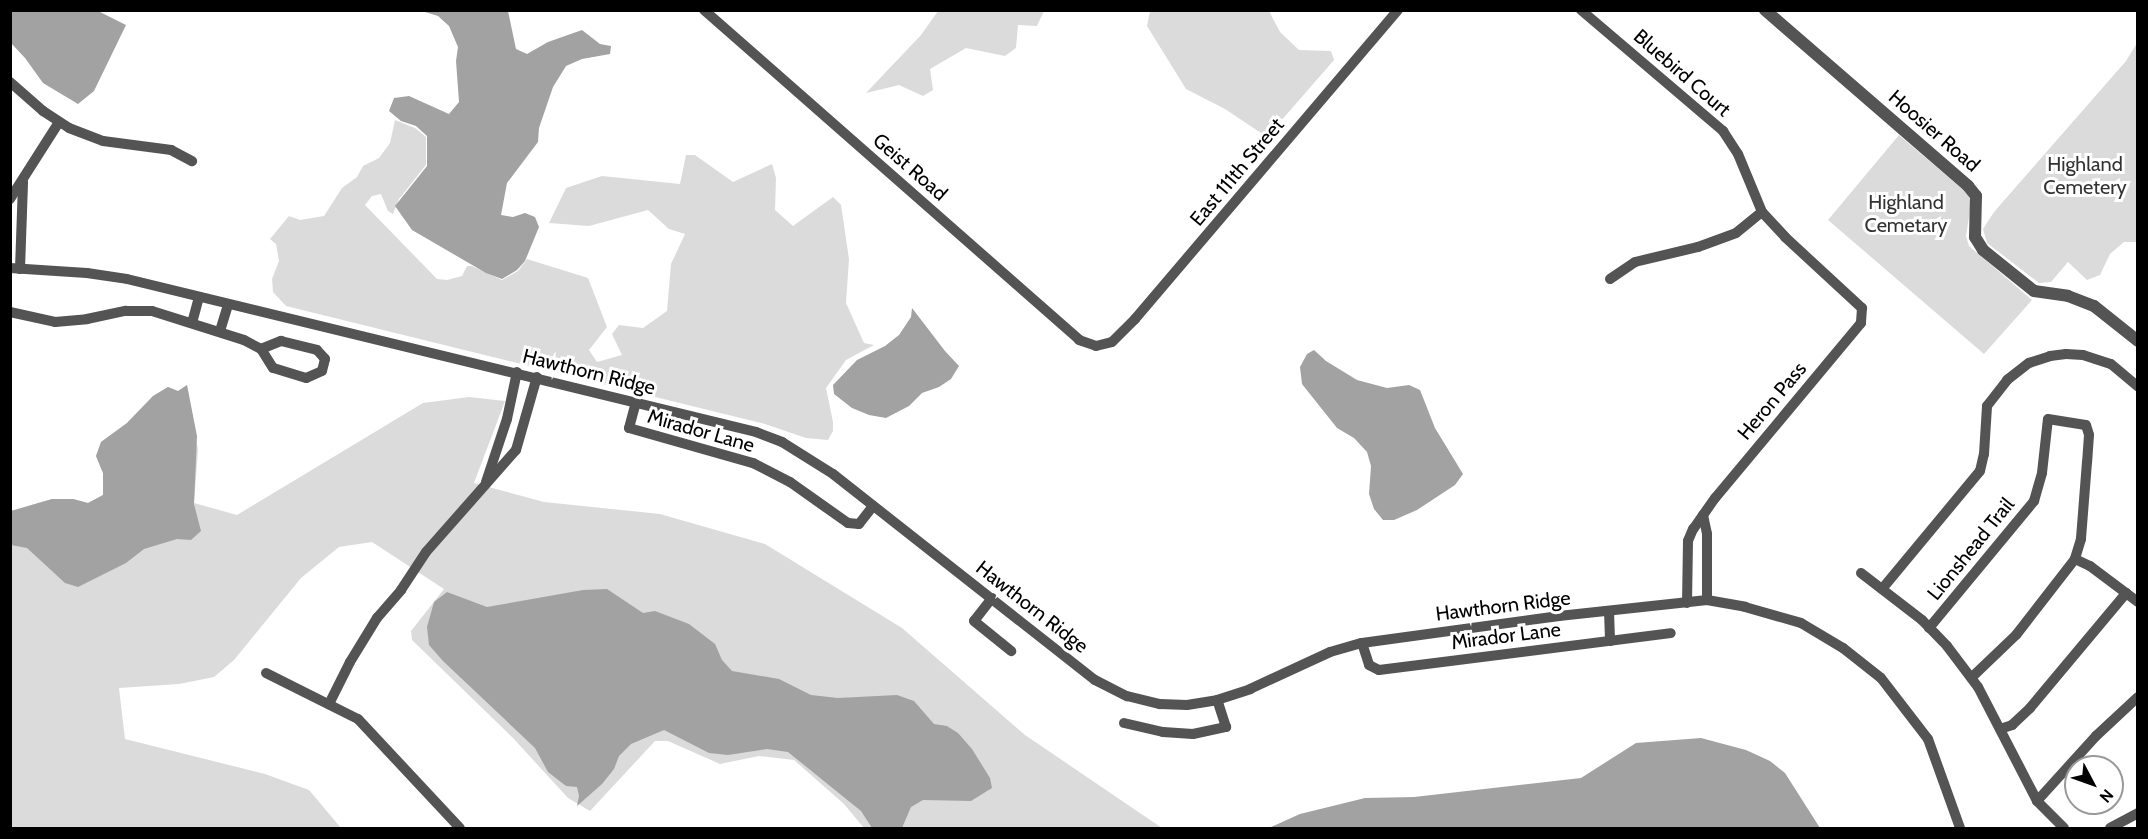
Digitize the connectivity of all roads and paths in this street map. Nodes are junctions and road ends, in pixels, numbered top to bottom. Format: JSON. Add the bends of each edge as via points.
{"nodes":[{"id":1,"x":704,"y":10,"type":"edge"},
{"id":2,"x":1398,"y":10,"type":"edge"},
{"id":3,"x":1581,"y":10,"type":"edge"},
{"id":4,"x":1765,"y":10,"type":"edge"},
{"id":5,"x":10,"y":82,"type":"edge"},
{"id":6,"x":59,"y":122,"type":"junction"},
{"id":7,"x":192,"y":161,"type":"dead end"},
{"id":8,"x":23,"y":179,"type":"junction"},
{"id":9,"x":10,"y":199,"type":"edge"},
{"id":10,"x":1762,"y":212,"type":"junction"},
{"id":11,"x":15,"y":268,"type":"edge"},
{"id":12,"x":1610,"y":279,"type":"dead end"},
{"id":13,"x":199,"y":297,"type":"junction"},
{"id":14,"x":228,"y":304,"type":"junction"},
{"id":15,"x":1862,"y":308,"type":"joint"},
{"id":16,"x":10,"y":312,"type":"edge"},
{"id":17,"x":192,"y":323,"type":"junction"},
{"id":18,"x":220,"y":331,"type":"junction"},
{"id":19,"x":2138,"y":341,"type":"edge"},
{"id":20,"x":1096,"y":346,"type":"joint"},
{"id":21,"x":261,"y":349,"type":"junction"},
{"id":22,"x":517,"y":372,"type":"junction"},
{"id":23,"x":537,"y":377,"type":"junction"},
{"id":24,"x":2138,"y":387,"type":"edge"},
{"id":25,"x":636,"y":402,"type":"junction"},
{"id":26,"x":485,"y":485,"type":"junction"},
{"id":27,"x":873,"y":506,"type":"junction"},
{"id":28,"x":1703,"y":515,"type":"junction"},
{"id":29,"x":2075,"y":559,"type":"junction"},
{"id":30,"x":1861,"y":573,"type":"dead end"},
{"id":31,"x":1882,"y":589,"type":"junction"},
{"id":32,"x":2126,"y":593,"type":"junction"},
{"id":33,"x":992,"y":598,"type":"junction"},
{"id":34,"x":1707,"y":600,"type":"junction"},
{"id":35,"x":2138,"y":602,"type":"edge"},
{"id":36,"x":1687,"y":603,"type":"junction"},
{"id":37,"x":1609,"y":611,"type":"junction"},
{"id":38,"x":1929,"y":628,"type":"junction"},
{"id":39,"x":1671,"y":633,"type":"dead end"},
{"id":40,"x":1610,"y":640,"type":"junction"},
{"id":41,"x":1362,"y":643,"type":"junction"},
{"id":42,"x":1011,"y":651,"type":"dead end"},
{"id":43,"x":266,"y":673,"type":"dead end"},
{"id":44,"x":1971,"y":678,"type":"junction"},
{"id":45,"x":2138,"y":697,"type":"edge"},
{"id":46,"x":1217,"y":700,"type":"junction"},
{"id":47,"x":329,"y":704,"type":"junction"},
{"id":48,"x":1124,"y":723,"type":"dead end"},
{"id":49,"x":2000,"y":729,"type":"junction"},
{"id":50,"x":2037,"y":801,"type":"junction"},
{"id":51,"x":2138,"y":813,"type":"edge"},
{"id":52,"x":460,"y":828,"type":"edge"},
{"id":53,"x":1960,"y":828,"type":"edge"},
{"id":54,"x":2064,"y":828,"type":"edge"},
{"id":55,"x":2110,"y":828,"type":"edge"}],
"edges":[{"from":1,"to":20,"type":"street","name":"Geist Road","via":[[1073,335]]},
{"from":2,"to":20,"type":"street","name":"East 111th Street","via":[[1136,319],[1112,342]]},
{"from":3,"to":10,"type":"street","name":"Bluebird Court","via":[[1723,131],[1738,154]]},
{"from":4,"to":19,"type":"street","name":"Hoosier Road","via":[[1968,186],[1976,196],[1975,237],[1983,250],[2034,291],[2068,296],[2094,306]]},
{"from":5,"to":6,"type":"street"},
{"from":6,"to":7,"type":"street","via":[[103,141],[171,150]]},
{"from":6,"to":8,"type":"street"},
{"from":8,"to":9,"type":"street"},
{"from":8,"to":11,"type":"street"},
{"from":10,"to":12,"type":"street","via":[[1736,233],[1635,262]]},
{"from":10,"to":15,"type":"street","name":"Bluebird Court"},
{"from":11,"to":13,"type":"street","name":"Hawthorn Ridge","via":[[127,279]]},
{"from":13,"to":14,"type":"street","name":"Hawthorn Ridge"},
{"from":13,"to":17,"type":"street"},
{"from":14,"to":18,"type":"street"},
{"from":14,"to":22,"type":"street","name":"Hawthorn Ridge"},
{"from":15,"to":28,"type":"street","name":"Heron Pass","via":[[1861,323]]},
{"from":16,"to":17,"type":"street","via":[[55,322],[152,310]]},
{"from":17,"to":18,"type":"street"},
{"from":18,"to":21,"type":"street"},
{"from":21,"to":21,"type":"street","via":[[277,370],[306,378],[318,375],[324,367],[324,359],[317,350],[281,341]]},
{"from":22,"to":23,"type":"street","name":"Hawthorn Ridge"},
{"from":22,"to":26,"type":"street","via":[[507,419]]},
{"from":23,"to":25,"type":"street","name":"Hawthorn Ridge"},
{"from":23,"to":26,"type":"street","via":[[516,450]]},
{"from":24,"to":31,"type":"street","via":[[2111,364],[2066,354],[2029,363],[2007,380],[1987,406],[1980,471]]},
{"from":25,"to":27,"type":"street","name":"Hawthorn Ridge","via":[[722,422],[782,442],[809,457]]},
{"from":25,"to":27,"type":"street","name":"Mirador Lane","via":[[629,428],[753,463],[790,482],[848,523],[859,524]]},
{"from":26,"to":47,"type":"street","via":[[426,552],[377,618]]},
{"from":27,"to":33,"type":"street","name":"Hawthorn Ridge"},
{"from":28,"to":34,"type":"street","via":[[1707,534]]},
{"from":28,"to":36,"type":"street","name":"Heron Pass","via":[[1688,541]]},
{"from":29,"to":32,"type":"street"},
{"from":29,"to":38,"type":"street","name":"Lionshead Trail","via":[[2081,539],[2089,435],[2086,425],[2048,419],[2042,473],[2034,501]]},
{"from":29,"to":44,"type":"street","via":[[2016,635]]},
{"from":30,"to":31,"type":"street"},
{"from":31,"to":38,"type":"street"},
{"from":32,"to":35,"type":"street"},
{"from":32,"to":49,"type":"street","via":[[2030,708],[2012,725]]},
{"from":33,"to":42,"type":"street","via":[[974,621]]},
{"from":33,"to":46,"type":"street","name":"Hawthorn Ridge","via":[[1095,680],[1115,691],[1160,704]]},
{"from":34,"to":36,"type":"street","name":"Hawthorn Ridge"},
{"from":34,"to":53,"type":"street","name":"Hawthorn Ridge","via":[[1801,623],[1843,648],[1881,678],[1928,739]]},
{"from":36,"to":37,"type":"street","name":"Hawthorn Ridge"},
{"from":37,"to":40,"type":"street"},
{"from":37,"to":41,"type":"street","name":"Hawthorn Ridge"},
{"from":38,"to":44,"type":"street"},
{"from":39,"to":40,"type":"street","name":"Mirador Lane"},
{"from":40,"to":41,"type":"street","name":"Mirador Lane","via":[[1379,670],[1369,665]]},
{"from":41,"to":46,"type":"street","name":"Hawthorn Ridge","via":[[1330,652]]},
{"from":43,"to":47,"type":"street"},
{"from":44,"to":49,"type":"street"},
{"from":45,"to":50,"type":"street"},
{"from":46,"to":48,"type":"street","via":[[1226,727],[1193,734]]},
{"from":47,"to":52,"type":"street","via":[[364,725]]},
{"from":49,"to":50,"type":"street"},
{"from":50,"to":54,"type":"street"},
{"from":51,"to":55,"type":"street"}]}
